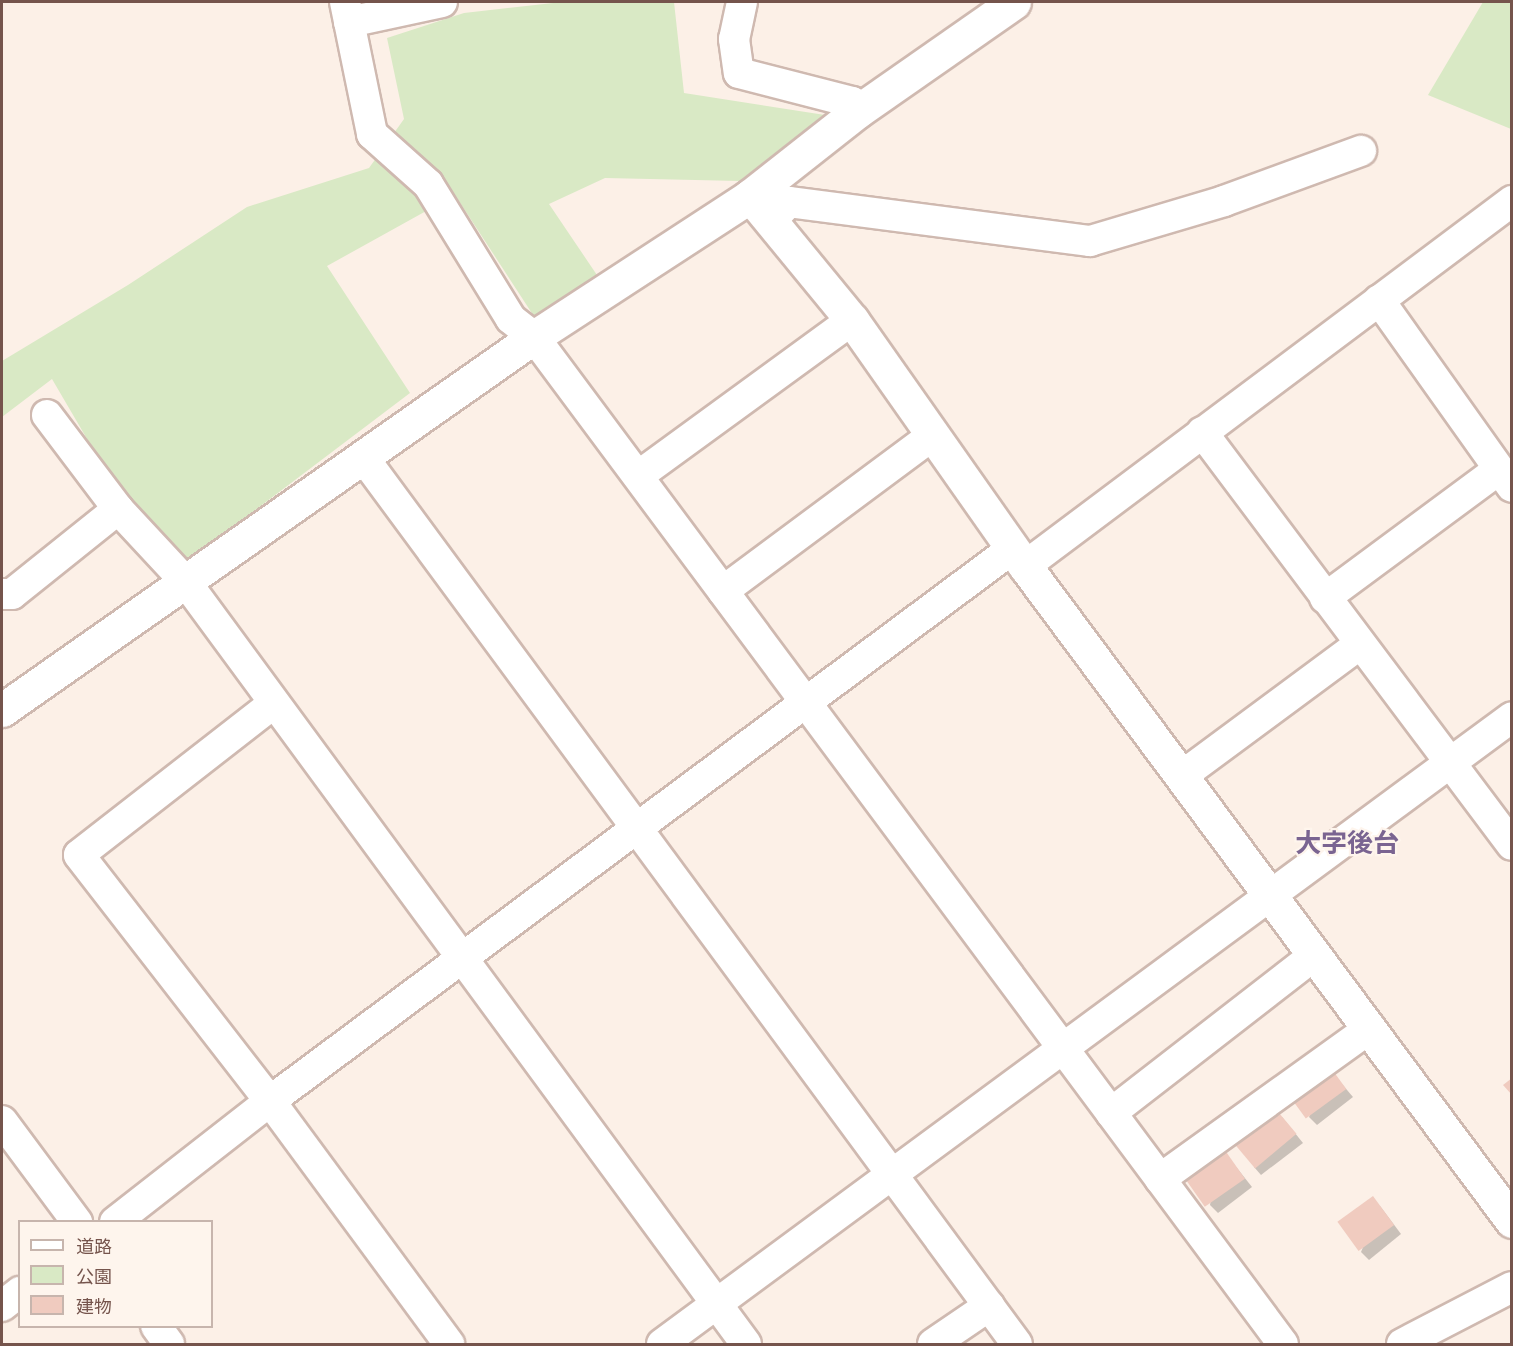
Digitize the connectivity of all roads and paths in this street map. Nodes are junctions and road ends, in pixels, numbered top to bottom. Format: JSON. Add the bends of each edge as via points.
{"nodes":[{"id":1,"x":442,"y":2,"type":"edge"},
{"id":2,"x":742,"y":2,"type":"edge"},
{"id":3,"x":1014,"y":2,"type":"edge"},
{"id":4,"x":347,"y":12,"type":"edge"},
{"id":5,"x":858,"y":111,"type":"junction"},
{"id":6,"x":1361,"y":151,"type":"dead end"},
{"id":7,"x":750,"y":196,"type":"junction"},
{"id":8,"x":1512,"y":201,"type":"edge"},
{"id":9,"x":771,"y":221,"type":"junction"},
{"id":10,"x":1379,"y":300,"type":"junction"},
{"id":11,"x":852,"y":320,"type":"junction"},
{"id":12,"x":534,"y":337,"type":"junction"},
{"id":13,"x":47,"y":415,"type":"dead end"},
{"id":14,"x":1202,"y":432,"type":"junction"},
{"id":15,"x":933,"y":435,"type":"junction"},
{"id":16,"x":363,"y":457,"type":"junction"},
{"id":17,"x":638,"y":476,"type":"junction"},
{"id":18,"x":1505,"y":478,"type":"edge"},
{"id":19,"x":118,"y":509,"type":"junction"},
{"id":20,"x":1019,"y":558,"type":"junction"},
{"id":21,"x":185,"y":582,"type":"junction"},
{"id":22,"x":723,"y":591,"type":"junction"},
{"id":23,"x":2,"y":594,"type":"edge"},
{"id":24,"x":1325,"y":598,"type":"junction"},
{"id":25,"x":1360,"y":644,"type":"junction"},
{"id":26,"x":274,"y":703,"type":"junction"},
{"id":27,"x":806,"y":703,"type":"junction"},
{"id":28,"x":2,"y":710,"type":"edge"},
{"id":29,"x":1512,"y":717,"type":"edge"},
{"id":30,"x":1448,"y":763,"type":"junction"},
{"id":31,"x":1183,"y":775,"type":"junction"},
{"id":32,"x":637,"y":828,"type":"junction"},
{"id":33,"x":1512,"y":846,"type":"edge"},
{"id":34,"x":1271,"y":894,"type":"junction"},
{"id":35,"x":1315,"y":955,"type":"junction"},
{"id":36,"x":462,"y":958,"type":"junction"},
{"id":37,"x":1370,"y":1028,"type":"junction"},
{"id":38,"x":1063,"y":1048,"type":"junction"},
{"id":39,"x":270,"y":1101,"type":"junction"},
{"id":40,"x":1111,"y":1113,"type":"junction"},
{"id":41,"x":2,"y":1120,"type":"edge"},
{"id":42,"x":892,"y":1174,"type":"junction"},
{"id":43,"x":1160,"y":1179,"type":"junction"},
{"id":44,"x":76,"y":1220,"type":"edge"},
{"id":45,"x":116,"y":1220,"type":"edge"},
{"id":46,"x":1512,"y":1221,"type":"edge"},
{"id":47,"x":1512,"y":1287,"type":"edge"},
{"id":48,"x":18,"y":1294,"type":"edge"},
{"id":49,"x":716,"y":1304,"type":"junction"},
{"id":50,"x":2,"y":1306,"type":"edge"},
{"id":51,"x":989,"y":1306,"type":"junction"},
{"id":52,"x":157,"y":1328,"type":"edge"},
{"id":53,"x":169,"y":1344,"type":"edge"},
{"id":54,"x":449,"y":1344,"type":"edge"},
{"id":55,"x":662,"y":1344,"type":"edge"},
{"id":56,"x":746,"y":1344,"type":"edge"},
{"id":57,"x":933,"y":1344,"type":"edge"},
{"id":58,"x":1017,"y":1344,"type":"edge"},
{"id":59,"x":1283,"y":1344,"type":"edge"},
{"id":60,"x":1402,"y":1344,"type":"edge"}],
"edges":[{"from":1,"to":4,"type":"street"},
{"from":2,"to":5,"type":"street","via":[[735,39],[739,73],[852,102]]},
{"from":3,"to":5,"type":"street"},
{"from":4,"to":12,"type":"street","via":[[372,134],[428,184],[511,319]]},
{"from":5,"to":7,"type":"street"},
{"from":6,"to":9,"type":"street","via":[[1224,201],[1090,241],[789,202]]},
{"from":7,"to":9,"type":"street"},
{"from":7,"to":12,"type":"street"},
{"from":8,"to":10,"type":"street"},
{"from":9,"to":11,"type":"street"},
{"from":10,"to":14,"type":"street"},
{"from":10,"to":18,"type":"street"},
{"from":11,"to":15,"type":"street"},
{"from":11,"to":17,"type":"street"},
{"from":12,"to":16,"type":"street"},
{"from":12,"to":17,"type":"street"},
{"from":13,"to":19,"type":"street"},
{"from":14,"to":20,"type":"street"},
{"from":14,"to":24,"type":"street"},
{"from":15,"to":20,"type":"street"},
{"from":15,"to":22,"type":"street"},
{"from":16,"to":21,"type":"street"},
{"from":16,"to":32,"type":"street"},
{"from":17,"to":22,"type":"street"},
{"from":18,"to":24,"type":"street"},
{"from":19,"to":21,"type":"street"},
{"from":19,"to":23,"type":"street","via":[[12,594]]},
{"from":20,"to":27,"type":"street"},
{"from":20,"to":31,"type":"street"},
{"from":21,"to":26,"type":"street"},
{"from":21,"to":28,"type":"street"},
{"from":22,"to":27,"type":"street"},
{"from":24,"to":25,"type":"street"},
{"from":25,"to":30,"type":"street"},
{"from":25,"to":31,"type":"street"},
{"from":26,"to":36,"type":"street"},
{"from":26,"to":39,"type":"street","via":[[79,855]]},
{"from":27,"to":32,"type":"street"},
{"from":27,"to":38,"type":"street"},
{"from":29,"to":30,"type":"street"},
{"from":30,"to":33,"type":"street"},
{"from":30,"to":34,"type":"street"},
{"from":31,"to":34,"type":"street"},
{"from":32,"to":36,"type":"street"},
{"from":32,"to":42,"type":"street"},
{"from":34,"to":35,"type":"street"},
{"from":34,"to":38,"type":"street"},
{"from":35,"to":37,"type":"street"},
{"from":35,"to":40,"type":"street"},
{"from":36,"to":39,"type":"street"},
{"from":36,"to":49,"type":"street"},
{"from":37,"to":43,"type":"street"},
{"from":37,"to":46,"type":"street"},
{"from":38,"to":40,"type":"street"},
{"from":38,"to":42,"type":"street"},
{"from":39,"to":45,"type":"street"},
{"from":39,"to":54,"type":"street"},
{"from":40,"to":43,"type":"street"},
{"from":41,"to":44,"type":"street"},
{"from":42,"to":49,"type":"street"},
{"from":42,"to":51,"type":"street"},
{"from":43,"to":59,"type":"street"},
{"from":47,"to":60,"type":"street"},
{"from":48,"to":50,"type":"street"},
{"from":49,"to":55,"type":"street"},
{"from":49,"to":56,"type":"street"},
{"from":51,"to":57,"type":"street"},
{"from":51,"to":58,"type":"street"},
{"from":52,"to":53,"type":"street"}]}
